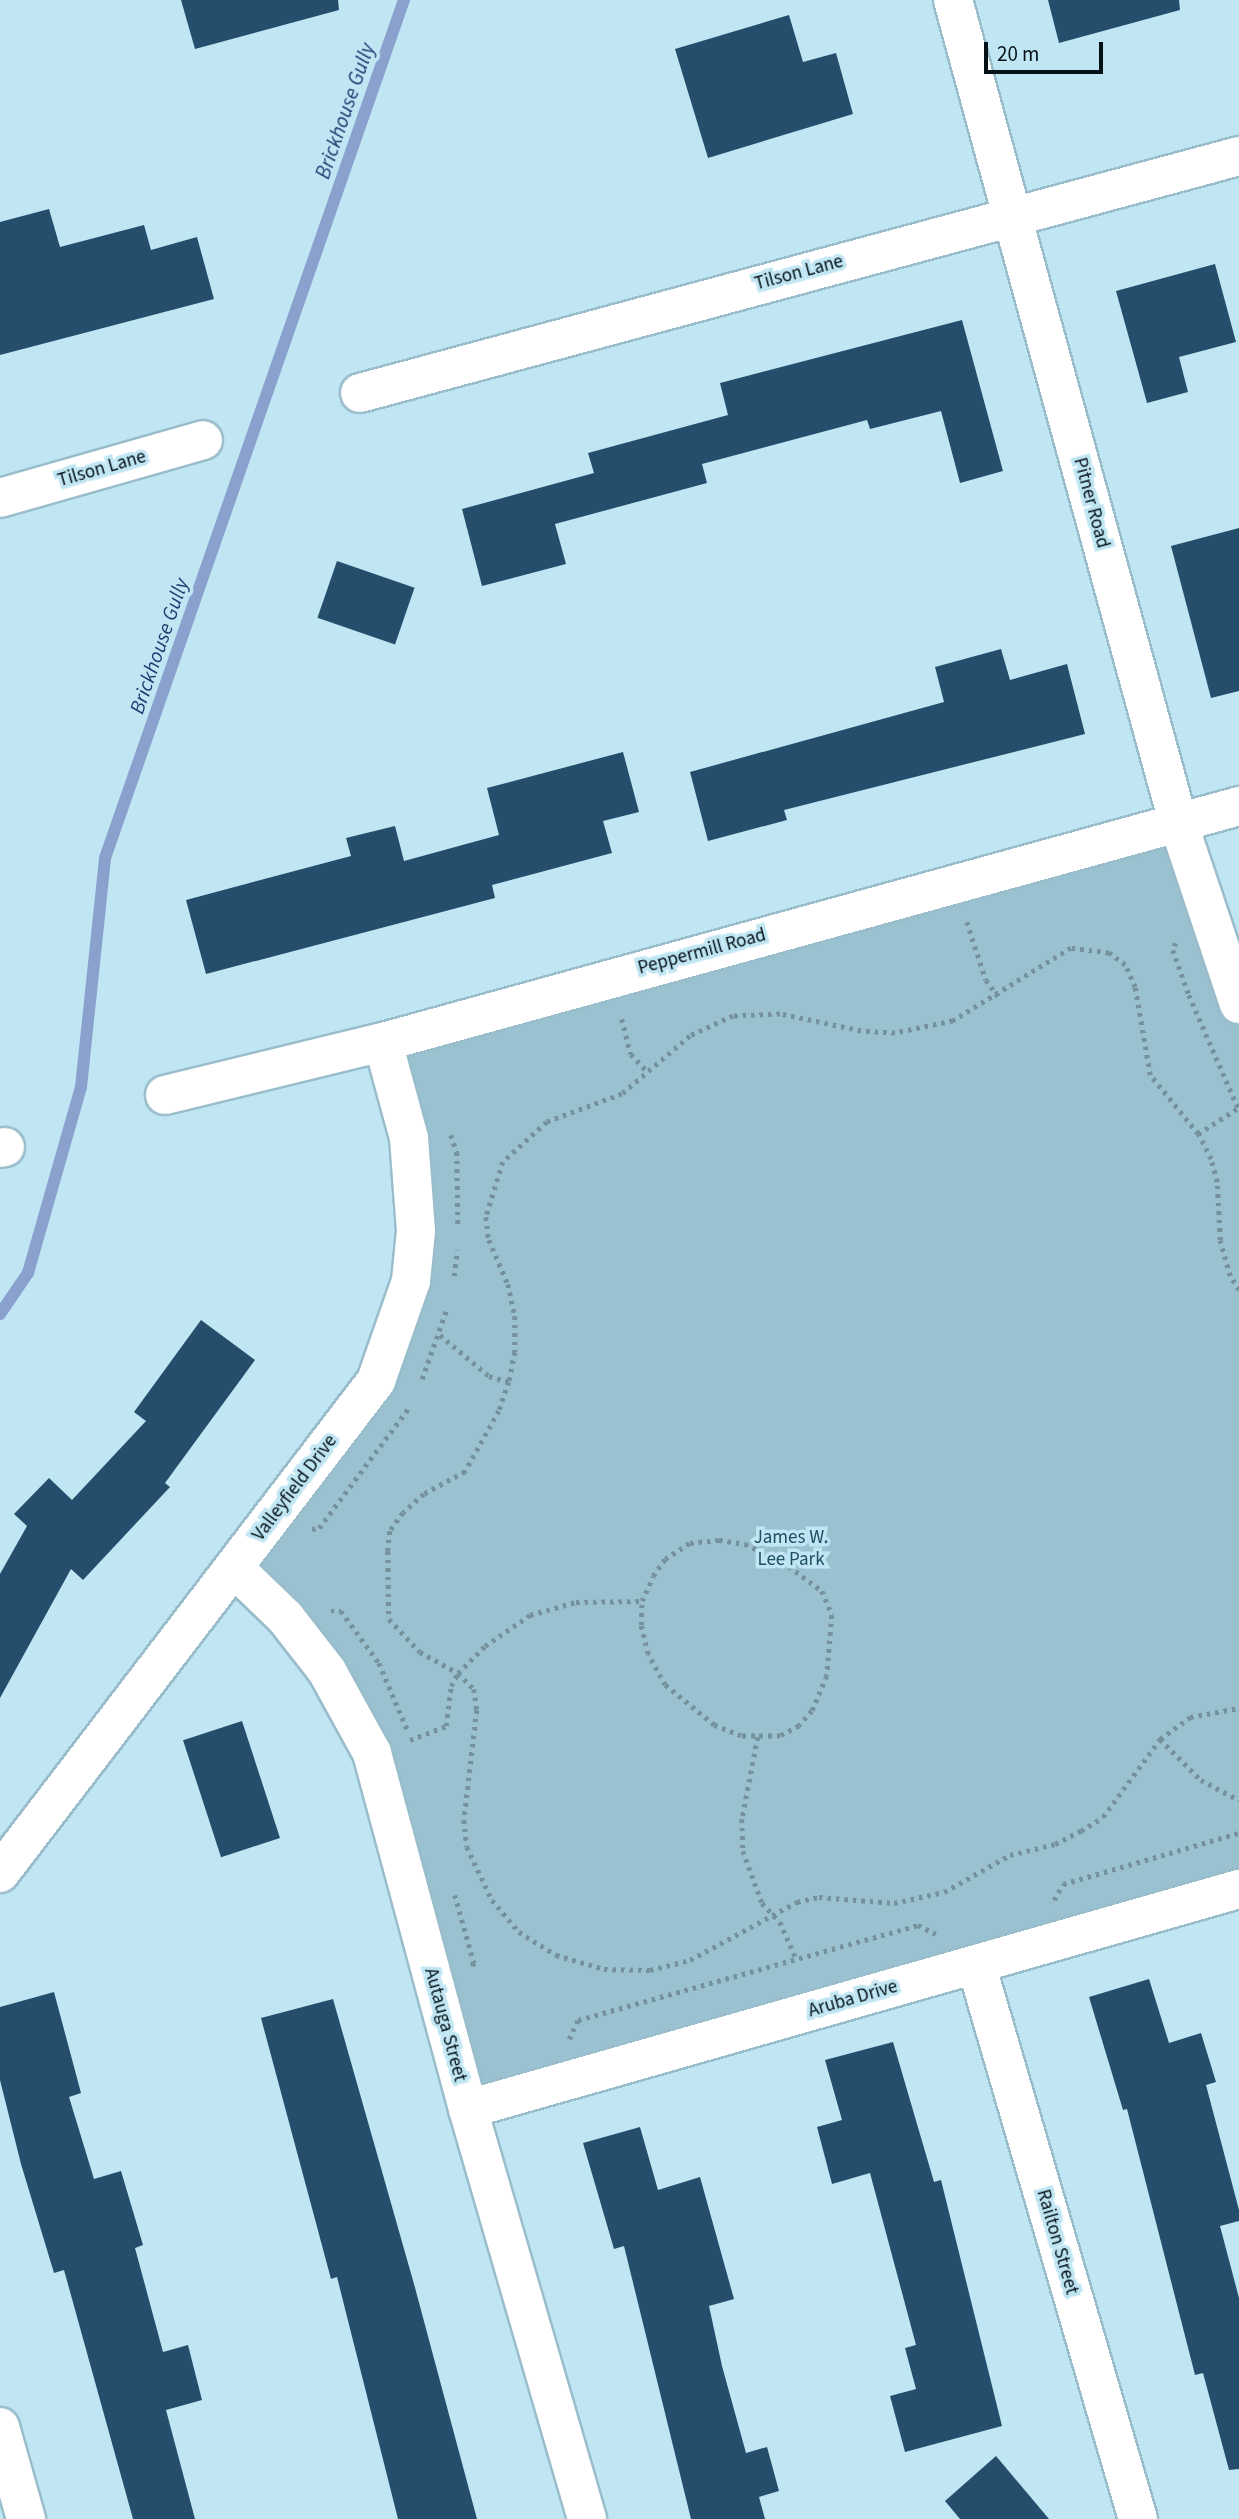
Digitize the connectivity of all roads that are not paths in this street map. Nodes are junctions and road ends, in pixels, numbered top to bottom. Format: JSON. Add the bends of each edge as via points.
{"nodes":[{"id":1,"x":953,"y":0,"type":"edge"},
{"id":2,"x":1239,"y":156,"type":"edge"},
{"id":3,"x":1013,"y":214,"type":"junction"},
{"id":4,"x":360,"y":393,"type":"dead end"},
{"id":5,"x":203,"y":440,"type":"dead end"},
{"id":6,"x":0,"y":498,"type":"edge"},
{"id":7,"x":1239,"y":806,"type":"edge"},
{"id":8,"x":1178,"y":821,"type":"junction"},
{"id":9,"x":1239,"y":1004,"type":"edge"},
{"id":10,"x":383,"y":1042,"type":"junction"},
{"id":11,"x":165,"y":1095,"type":"dead end"},
{"id":12,"x":234,"y":1568,"type":"junction"},
{"id":13,"x":0,"y":1873,"type":"edge"},
{"id":14,"x":1239,"y":1889,"type":"edge"},
{"id":15,"x":976,"y":1964,"type":"junction"},
{"id":16,"x":468,"y":2109,"type":"junction"},
{"id":17,"x":0,"y":2427,"type":"edge"},
{"id":18,"x":26,"y":2519,"type":"edge"},
{"id":19,"x":587,"y":2519,"type":"edge"},
{"id":20,"x":1138,"y":2519,"type":"edge"}],
"edges":[{"from":1,"to":3,"type":"street","name":"Pitner Road"},
{"from":2,"to":3,"type":"street","name":"Tilson Lane"},
{"from":3,"to":4,"type":"street","name":"Tilson Lane"},
{"from":3,"to":8,"type":"street","name":"Pitner Road"},
{"from":5,"to":6,"type":"street","name":"Tilson Lane"},
{"from":7,"to":8,"type":"street","name":"Peppermill Road"},
{"from":8,"to":9,"type":"street","name":"Pitner Road"},
{"from":8,"to":10,"type":"street","name":"Peppermill Road"},
{"from":10,"to":11,"type":"street","name":"Peppermill Road"},
{"from":10,"to":12,"type":"street","name":"Valleyfield Drive","via":[[409,1138],[416,1231],[411,1281],[398,1328],[376,1381]]},
{"from":12,"to":13,"type":"street","name":"Valleyfield Drive"},
{"from":12,"to":16,"type":"street","name":"Autauga Street","via":[[285,1618],[327,1671],[372,1753]]},
{"from":14,"to":15,"type":"street","name":"Aruba Drive"},
{"from":15,"to":16,"type":"street","name":"Aruba Drive"},
{"from":15,"to":20,"type":"street","name":"Railton Street"},
{"from":16,"to":19,"type":"street","name":"Autauga Street"},
{"from":17,"to":18,"type":"street"}]}
